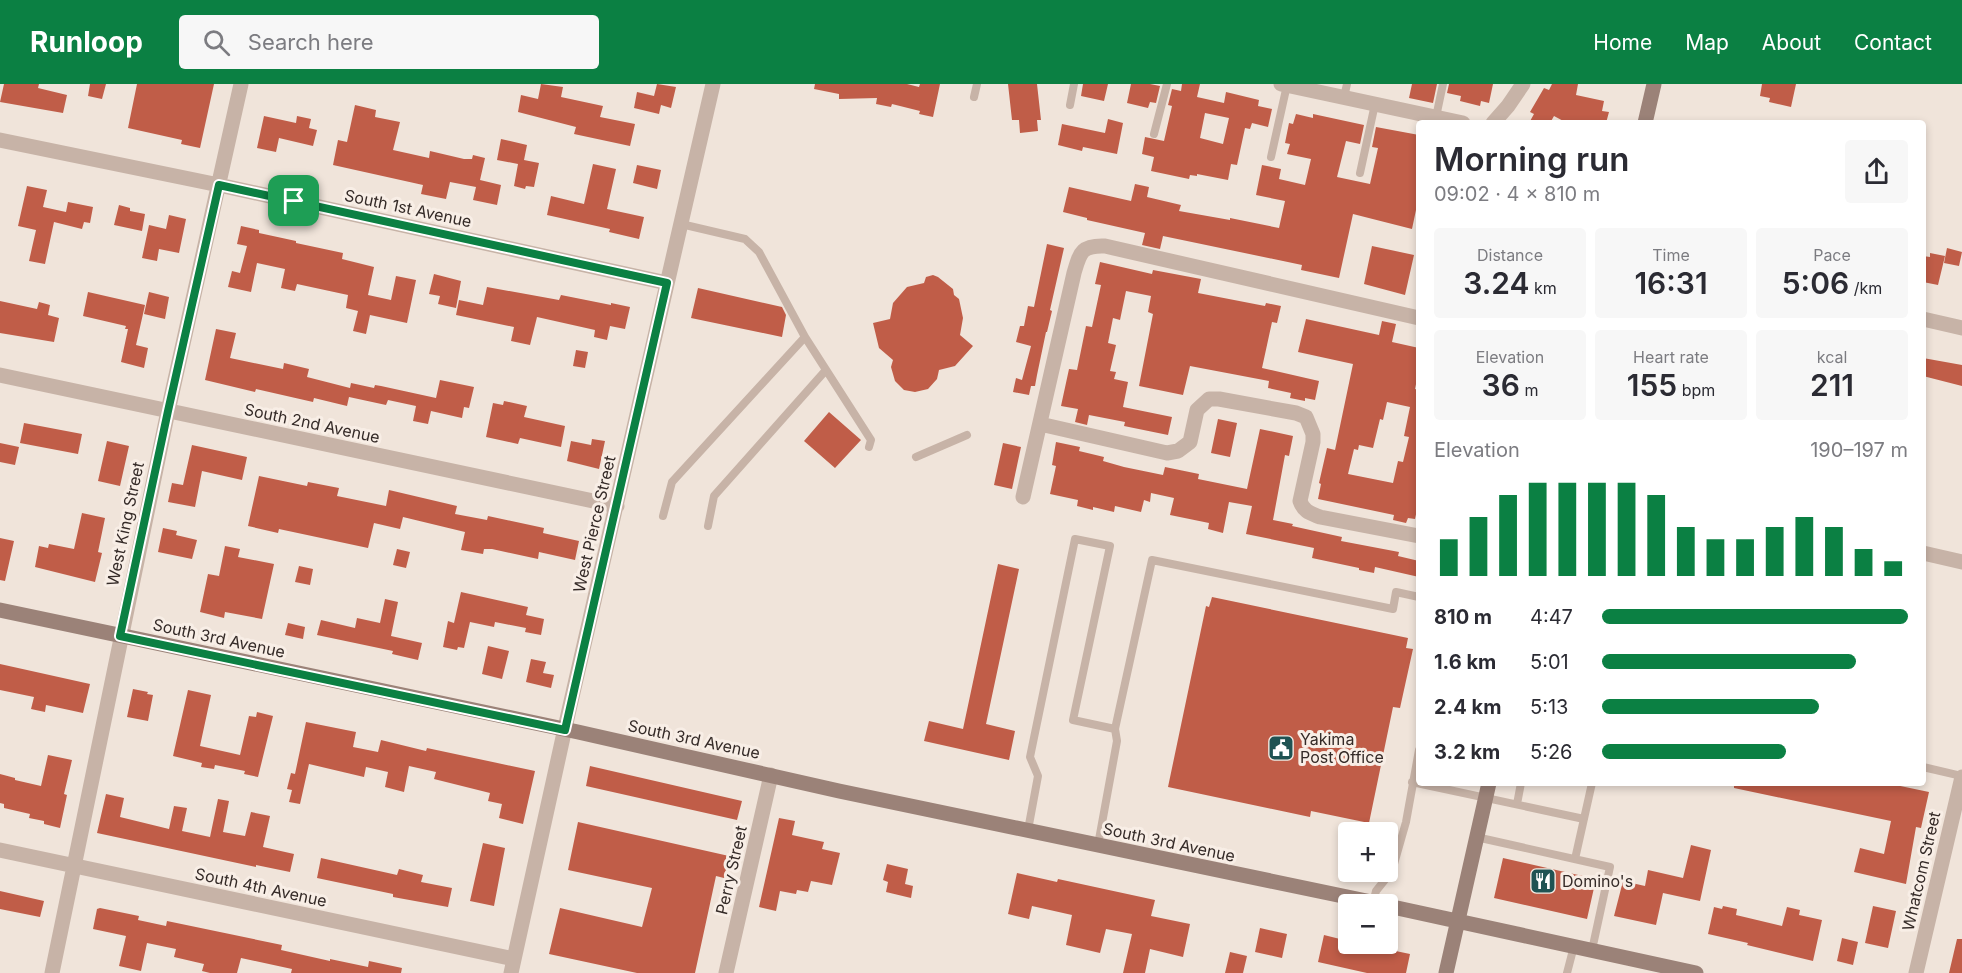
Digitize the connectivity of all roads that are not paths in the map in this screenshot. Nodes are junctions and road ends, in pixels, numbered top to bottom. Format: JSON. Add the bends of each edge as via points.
{"nodes":[{"id":1,"x":241,"y":84,"type":"edge"},
{"id":2,"x":713,"y":84,"type":"edge"},
{"id":3,"x":977,"y":84,"type":"edge"},
{"id":4,"x":1074,"y":84,"type":"edge"},
{"id":5,"x":1167,"y":84,"type":"edge"},
{"id":6,"x":1443,"y":84,"type":"edge"},
{"id":7,"x":1522,"y":84,"type":"edge"},
{"id":8,"x":1654,"y":84,"type":"edge"},
{"id":9,"x":1284,"y":85,"type":"edge"},
{"id":10,"x":1346,"y":91,"type":"edge"},
{"id":11,"x":974,"y":97,"type":"dead end"},
{"id":12,"x":1375,"y":104,"type":"junction"},
{"id":13,"x":1070,"y":105,"type":"dead end"},
{"id":14,"x":1436,"y":117,"type":"junction"},
{"id":15,"x":1450,"y":120,"type":"edge"},
{"id":16,"x":1497,"y":120,"type":"edge"},
{"id":17,"x":1646,"y":120,"type":"edge"},
{"id":18,"x":1154,"y":134,"type":"dead end"},
{"id":19,"x":0,"y":140,"type":"edge"},
{"id":20,"x":1271,"y":158,"type":"dead end"},
{"id":21,"x":1360,"y":173,"type":"dead end"},
{"id":22,"x":219,"y":185,"type":"junction"},
{"id":23,"x":681,"y":224,"type":"junction"},
{"id":24,"x":667,"y":283,"type":"junction"},
{"id":25,"x":1416,"y":317,"type":"edge"},
{"id":26,"x":1926,"y":320,"type":"edge"},
{"id":27,"x":1962,"y":328,"type":"edge"},
{"id":28,"x":805,"y":338,"type":"junction"},
{"id":29,"x":826,"y":370,"type":"junction"},
{"id":30,"x":0,"y":375,"type":"edge"},
{"id":31,"x":168,"y":411,"type":"junction"},
{"id":32,"x":1040,"y":423,"type":"junction"},
{"id":33,"x":967,"y":435,"type":"dead end"},
{"id":34,"x":869,"y":447,"type":"dead end"},
{"id":35,"x":916,"y":457,"type":"dead end"},
{"id":36,"x":1023,"y":497,"type":"dead end"},
{"id":37,"x":617,"y":506,"type":"junction"},
{"id":38,"x":663,"y":516,"type":"dead end"},
{"id":39,"x":708,"y":526,"type":"dead end"},
{"id":40,"x":1416,"y":535,"type":"edge"},
{"id":41,"x":1926,"y":554,"type":"edge"},
{"id":42,"x":1962,"y":562,"type":"edge"},
{"id":43,"x":1416,"y":596,"type":"edge"},
{"id":44,"x":0,"y":610,"type":"edge"},
{"id":45,"x":120,"y":636,"type":"junction"},
{"id":46,"x":1115,"y":729,"type":"junction"},
{"id":47,"x":565,"y":730,"type":"junction"},
{"id":48,"x":1416,"y":764,"type":"edge"},
{"id":49,"x":1926,"y":768,"type":"edge"},
{"id":50,"x":771,"y":775,"type":"junction"},
{"id":51,"x":1962,"y":776,"type":"edge"},
{"id":52,"x":1412,"y":782,"type":"junction"},
{"id":53,"x":1416,"y":782,"type":"edge"},
{"id":54,"x":1446,"y":786,"type":"edge"},
{"id":55,"x":1520,"y":786,"type":"edge"},
{"id":56,"x":1591,"y":786,"type":"edge"},
{"id":57,"x":1487,"y":790,"type":"edge"},
{"id":58,"x":1960,"y":797,"type":"edge"},
{"id":59,"x":1516,"y":804,"type":"junction"},
{"id":60,"x":1584,"y":819,"type":"junction"},
{"id":61,"x":1028,"y":830,"type":"junction"},
{"id":62,"x":1476,"y":837,"type":"junction"},
{"id":63,"x":1098,"y":845,"type":"junction"},
{"id":64,"x":0,"y":850,"type":"edge"},
{"id":65,"x":1575,"y":860,"type":"junction"},
{"id":66,"x":75,"y":867,"type":"junction"},
{"id":67,"x":1377,"y":894,"type":"edge"},
{"id":68,"x":1338,"y":895,"type":"edge"},
{"id":69,"x":1398,"y":908,"type":"edge"},
{"id":70,"x":1457,"y":920,"type":"junction"},
{"id":71,"x":1574,"y":946,"type":"junction"},
{"id":72,"x":1592,"y":950,"type":"junction"},
{"id":73,"x":513,"y":966,"type":"edge"},
{"id":74,"x":52,"y":973,"type":"edge"},
{"id":75,"x":726,"y":973,"type":"edge"},
{"id":76,"x":1446,"y":973,"type":"edge"},
{"id":77,"x":1567,"y":973,"type":"edge"},
{"id":78,"x":1696,"y":973,"type":"edge"},
{"id":79,"x":1916,"y":973,"type":"edge"}],
"edges":[{"from":1,"to":22,"type":"street","name":"West King Street"},
{"from":2,"to":23,"type":"street","name":"West Pierce Street"},
{"from":3,"to":11,"type":"lane"},
{"from":4,"to":13,"type":"lane"},
{"from":5,"to":18,"type":"lane"},
{"from":6,"to":14,"type":"lane"},
{"from":7,"to":16,"type":"street"},
{"from":8,"to":17,"type":"street"},
{"from":9,"to":10,"type":"street"},
{"from":9,"to":20,"type":"lane"},
{"from":10,"to":12,"type":"street"},
{"from":12,"to":14,"type":"street"},
{"from":12,"to":21,"type":"lane"},
{"from":14,"to":15,"type":"street"},
{"from":19,"to":22,"type":"street","name":"South 1st Avenue"},
{"from":22,"to":24,"type":"street","name":"South 1st Avenue"},
{"from":22,"to":31,"type":"street","name":"West King Street"},
{"from":23,"to":24,"type":"street","name":"West Pierce Street"},
{"from":23,"to":28,"type":"lane","via":[[745,239],[759,252]]},
{"from":24,"to":37,"type":"street","name":"West Pierce Street"},
{"from":25,"to":32,"type":"street","via":[[1091,245],[1084,249],[1074,273]]},
{"from":26,"to":27,"type":"street"},
{"from":28,"to":29,"type":"lane"},
{"from":28,"to":38,"type":"lane","via":[[672,482]]},
{"from":29,"to":34,"type":"lane","via":[[871,440]]},
{"from":29,"to":39,"type":"lane","via":[[714,496]]},
{"from":30,"to":31,"type":"street","name":"South 2nd Avenue"},
{"from":31,"to":37,"type":"street","name":"South 2nd Avenue"},
{"from":31,"to":45,"type":"street","name":"West King Street"},
{"from":32,"to":36,"type":"street"},
{"from":32,"to":40,"type":"street","via":[[1167,453],[1190,442],[1197,410],[1209,399],[1296,413],[1306,417],[1314,434],[1300,501],[1303,509],[1320,517]]},
{"from":33,"to":35,"type":"lane"},
{"from":37,"to":47,"type":"street","name":"West Pierce Street"},
{"from":41,"to":42,"type":"street"},
{"from":43,"to":46,"type":"lane","via":[[1396,592],[1393,609],[1152,560]]},
{"from":44,"to":45,"type":"street","name":"South 3rd Avenue"},
{"from":45,"to":47,"type":"street","name":"South 3rd Avenue"},
{"from":45,"to":66,"type":"street","name":"West King Street"},
{"from":46,"to":61,"type":"lane","via":[[1073,720],[1110,546],[1075,539],[1029,757],[1038,776]]},
{"from":46,"to":63,"type":"lane","via":[[1117,741]]},
{"from":47,"to":50,"type":"street","name":"South 3rd Avenue"},
{"from":47,"to":73,"type":"street","name":"West Pierce Street"},
{"from":48,"to":52,"type":"lane"},
{"from":49,"to":51,"type":"lane"},
{"from":50,"to":61,"type":"street","name":"South 3rd Avenue"},
{"from":50,"to":75,"type":"street","name":"Perry Street"},
{"from":51,"to":58,"type":"street","name":"Whatcom Street"},
{"from":52,"to":53,"type":"lane"},
{"from":52,"to":67,"type":"lane","via":[[1392,871]]},
{"from":54,"to":57,"type":"lane"},
{"from":55,"to":59,"type":"lane"},
{"from":56,"to":60,"type":"lane"},
{"from":57,"to":59,"type":"lane"},
{"from":57,"to":62,"type":"street"},
{"from":58,"to":79,"type":"street","name":"Whatcom Street"},
{"from":59,"to":60,"type":"lane"},
{"from":60,"to":65,"type":"lane"},
{"from":61,"to":63,"type":"street","name":"South 3rd Avenue"},
{"from":62,"to":65,"type":"lane"},
{"from":62,"to":70,"type":"street"},
{"from":63,"to":68,"type":"street","name":"South 3rd Avenue"},
{"from":64,"to":66,"type":"street","name":"South 4th Avenue"},
{"from":65,"to":72,"type":"lane","via":[[1610,867]]},
{"from":66,"to":73,"type":"street","name":"South 4th Avenue"},
{"from":66,"to":74,"type":"street","name":"West King Street"},
{"from":69,"to":70,"type":"street","name":"South 3rd Avenue"},
{"from":70,"to":71,"type":"street","name":"South 3rd Avenue"},
{"from":70,"to":76,"type":"street"},
{"from":71,"to":72,"type":"street","name":"South 3rd Avenue"},
{"from":71,"to":77,"type":"lane"},
{"from":72,"to":78,"type":"street","name":"South 3rd Avenue"}]}
